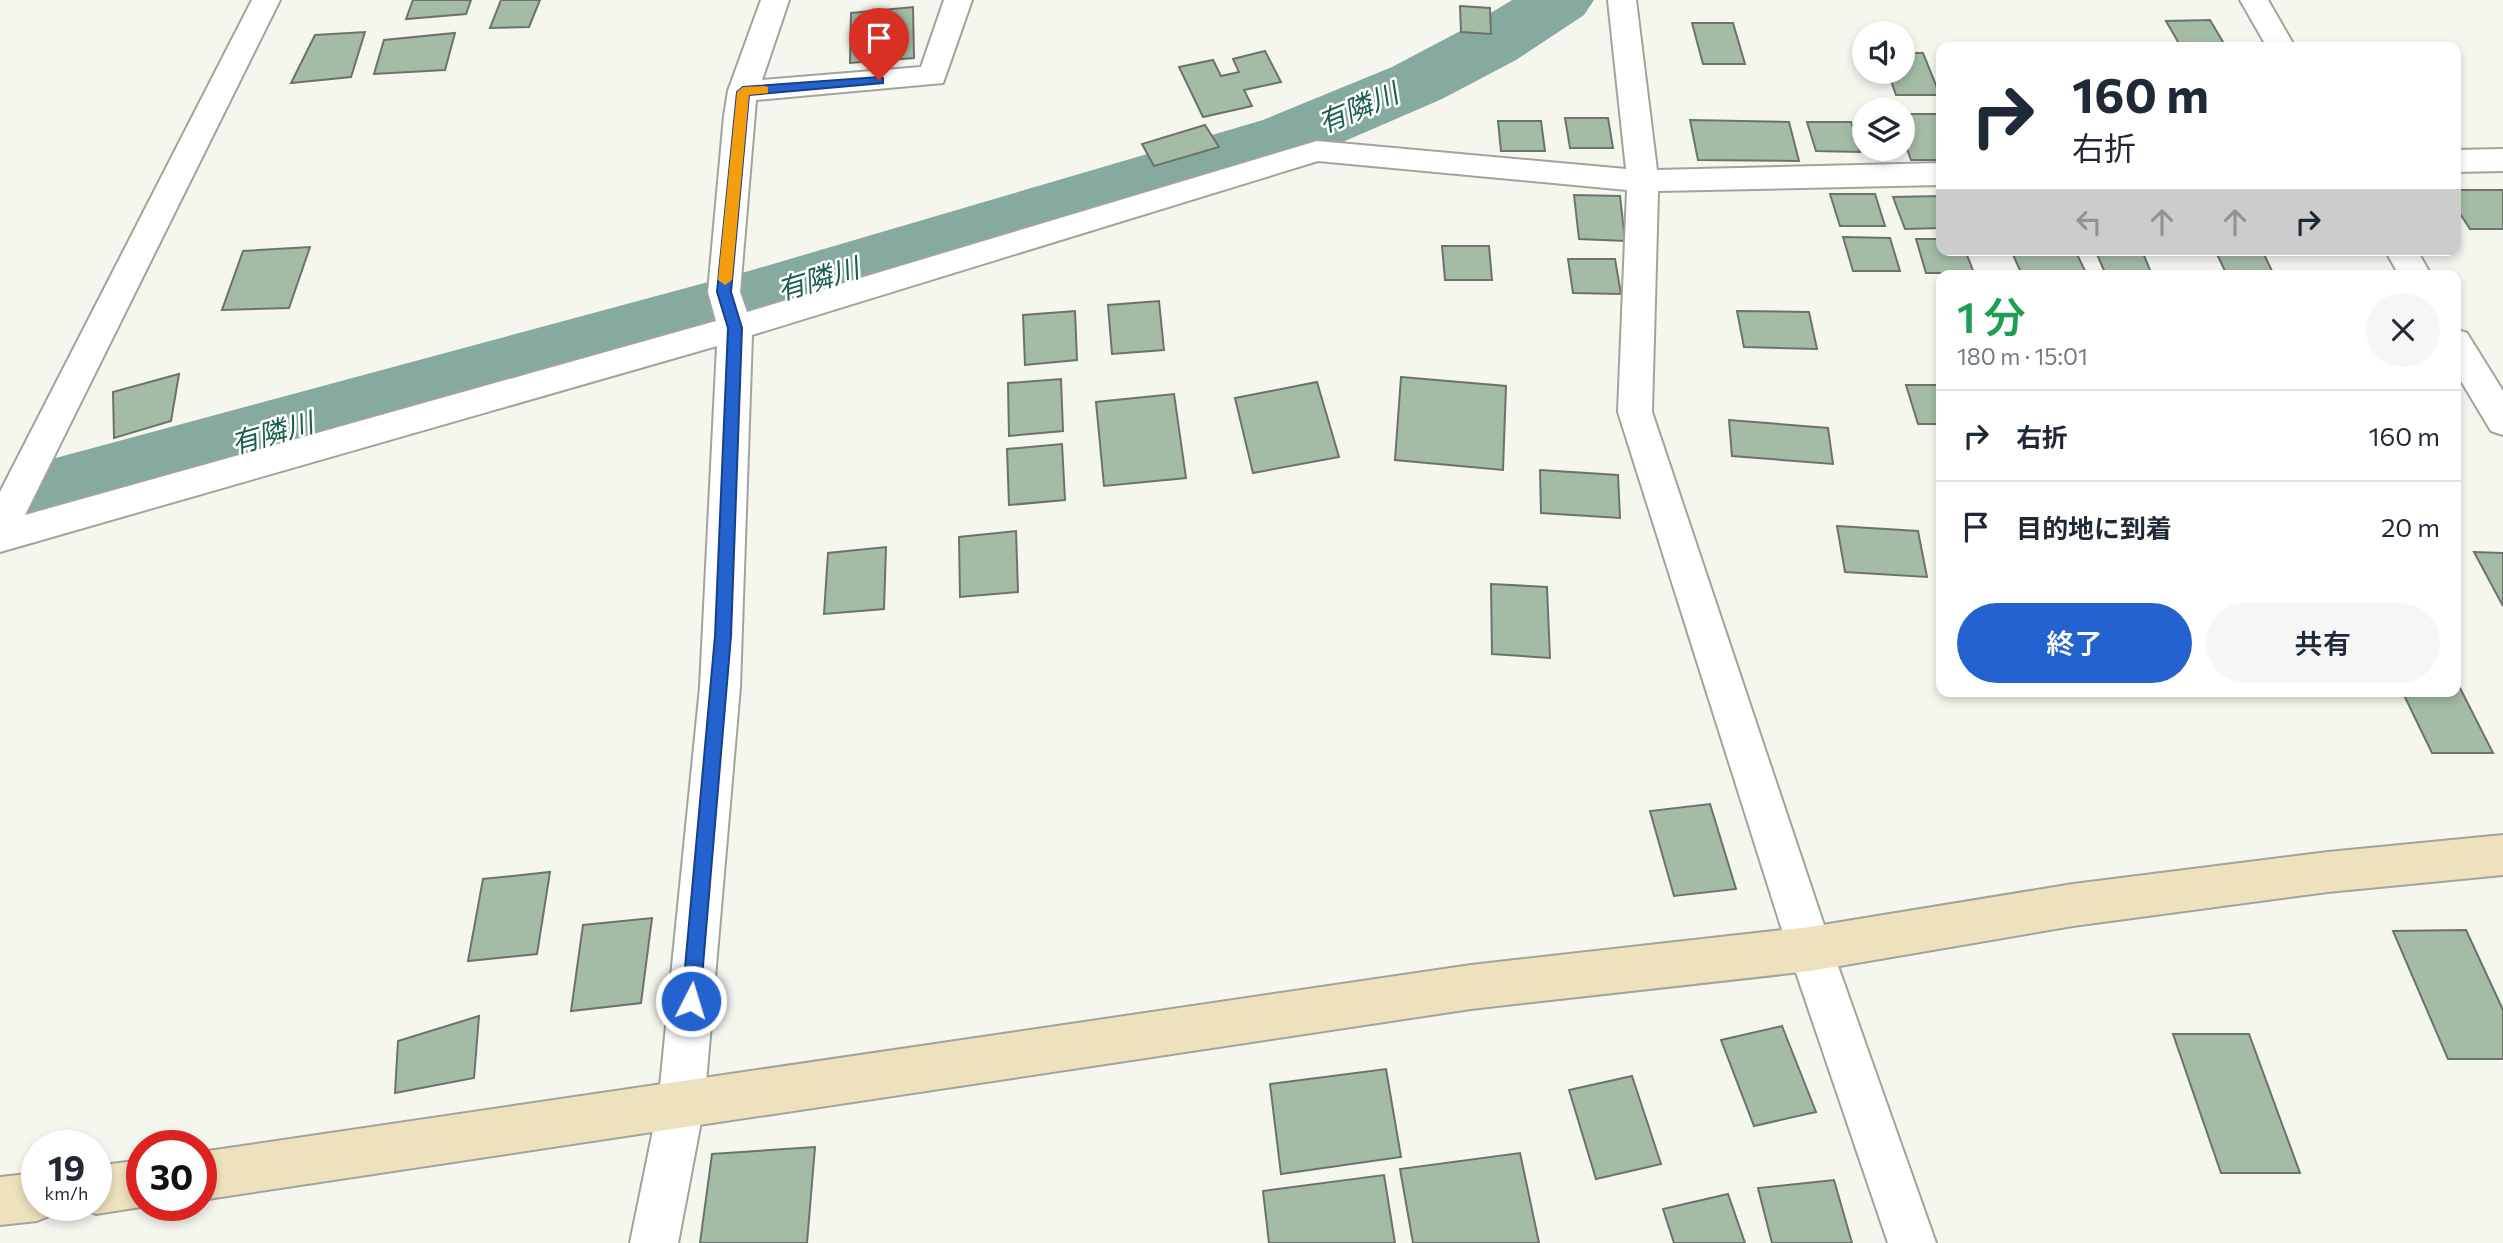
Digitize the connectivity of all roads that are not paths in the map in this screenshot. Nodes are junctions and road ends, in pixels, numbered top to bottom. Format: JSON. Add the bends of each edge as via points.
{"nodes":[{"id":1,"x":266,"y":0,"type":"edge"},
{"id":2,"x":775,"y":0,"type":"edge"},
{"id":3,"x":958,"y":0,"type":"edge"},
{"id":4,"x":1622,"y":0,"type":"edge"},
{"id":5,"x":2254,"y":0,"type":"edge"},
{"id":6,"x":2278,"y":42,"type":"edge"},
{"id":7,"x":743,"y":92,"type":"junction"},
{"id":8,"x":2503,"y":160,"type":"edge"},
{"id":9,"x":2461,"y":161,"type":"edge"},
{"id":10,"x":1936,"y":174,"type":"edge"},
{"id":11,"x":1643,"y":181,"type":"junction"},
{"id":12,"x":731,"y":313,"type":"junction"},
{"id":13,"x":2461,"y":351,"type":"edge"},
{"id":14,"x":2503,"y":422,"type":"edge"},
{"id":15,"x":11,"y":486,"type":"edge"},
{"id":16,"x":0,"y":528,"type":"edge"},
{"id":17,"x":0,"y":537,"type":"edge"},
{"id":18,"x":2503,"y":855,"type":"edge"},
{"id":19,"x":1810,"y":948,"type":"junction"},
{"id":20,"x":681,"y":1106,"type":"junction"},
{"id":21,"x":217,"y":1174,"type":"edge"},
{"id":22,"x":21,"y":1199,"type":"edge"},
{"id":23,"x":0,"y":1201,"type":"edge"},
{"id":24,"x":654,"y":1243,"type":"edge"},
{"id":25,"x":1912,"y":1243,"type":"edge"}],
"edges":[{"from":1,"to":15,"type":"street"},
{"from":2,"to":7,"type":"street"},
{"from":3,"to":7,"type":"street","via":[[933,76]]},
{"from":4,"to":11,"type":"street"},
{"from":5,"to":6,"type":"street"},
{"from":7,"to":12,"type":"street"},
{"from":8,"to":9,"type":"street"},
{"from":10,"to":11,"type":"street"},
{"from":11,"to":12,"type":"street","via":[[1317,151]]},
{"from":11,"to":19,"type":"street","via":[[1635,412]]},
{"from":12,"to":17,"type":"street"},
{"from":12,"to":20,"type":"street","via":[[723,636]]},
{"from":13,"to":14,"type":"street"},
{"from":15,"to":16,"type":"street"},
{"from":18,"to":19,"type":"street","via":[[2073,905]]},
{"from":19,"to":20,"type":"street","via":[[1471,987]]},
{"from":19,"to":25,"type":"street"},
{"from":20,"to":21,"type":"street"},
{"from":20,"to":24,"type":"street"},
{"from":22,"to":23,"type":"street"}]}
